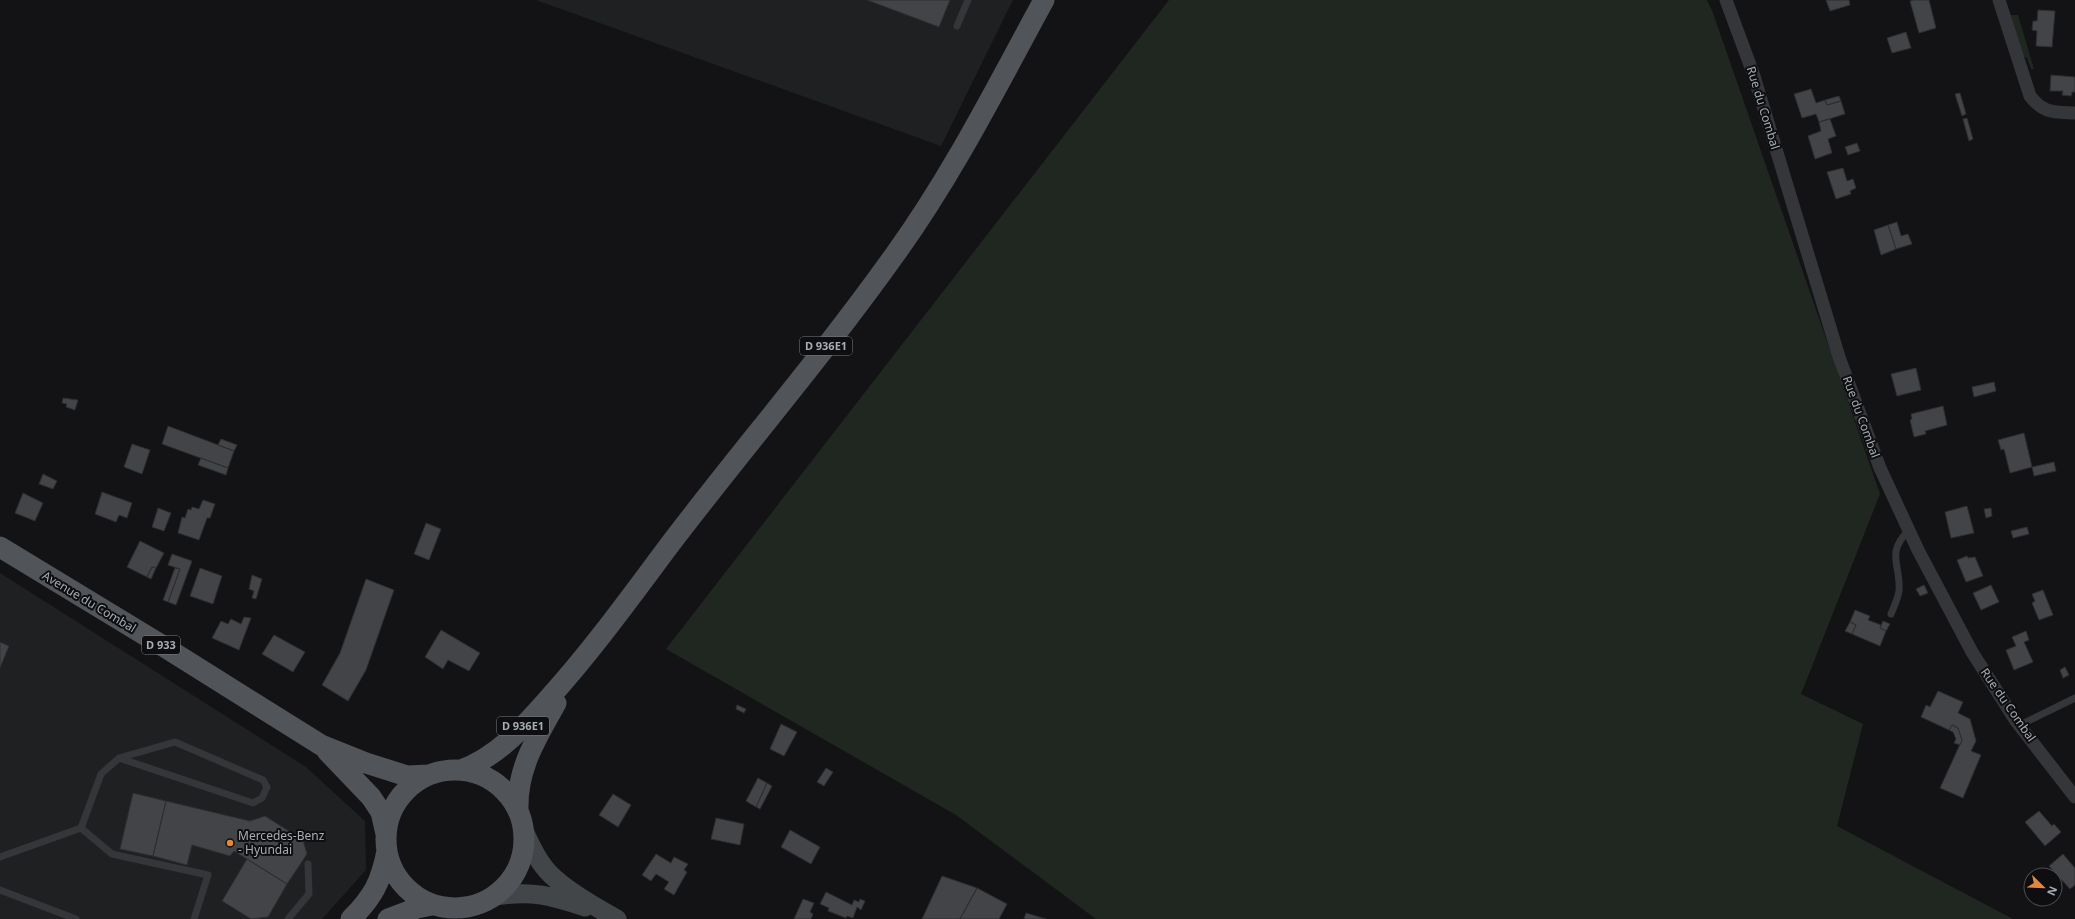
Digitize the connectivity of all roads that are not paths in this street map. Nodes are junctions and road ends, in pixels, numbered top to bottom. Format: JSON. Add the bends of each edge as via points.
{"nodes":[{"id":1,"x":968,"y":0,"type":"edge"},
{"id":2,"x":1044,"y":0,"type":"edge"},
{"id":3,"x":1726,"y":0,"type":"edge"},
{"id":4,"x":1999,"y":0,"type":"edge"},
{"id":5,"x":957,"y":26,"type":"dead end"},
{"id":6,"x":2075,"y":113,"type":"edge"},
{"id":7,"x":1909,"y":530,"type":"junction"},
{"id":8,"x":0,"y":548,"type":"edge"},
{"id":9,"x":1891,"y":614,"type":"dead end"},
{"id":10,"x":575,"y":669,"type":"junction"},
{"id":11,"x":2075,"y":698,"type":"edge"},
{"id":12,"x":2020,"y":725,"type":"junction"},
{"id":13,"x":321,"y":745,"type":"junction"},
{"id":14,"x":119,"y":758,"type":"junction"},
{"id":15,"x":461,"y":770,"type":"junction"},
{"id":16,"x":429,"y":775,"type":"junction"},
{"id":17,"x":2075,"y":797,"type":"edge"},
{"id":18,"x":518,"y":809,"type":"junction"},
{"id":19,"x":81,"y":828,"type":"junction"},
{"id":20,"x":524,"y":831,"type":"junction"},
{"id":21,"x":387,"y":843,"type":"junction"},
{"id":22,"x":0,"y":857,"type":"edge"},
{"id":23,"x":308,"y":864,"type":"dead end"},
{"id":24,"x":0,"y":890,"type":"edge"},
{"id":25,"x":496,"y":896,"type":"junction"},
{"id":26,"x":432,"y":905,"type":"junction"},
{"id":27,"x":613,"y":917,"type":"edge"},
{"id":28,"x":76,"y":919,"type":"edge"},
{"id":29,"x":194,"y":919,"type":"edge"},
{"id":30,"x":288,"y":919,"type":"edge"},
{"id":31,"x":351,"y":919,"type":"edge"},
{"id":32,"x":388,"y":919,"type":"edge"}],
"edges":[{"from":1,"to":5,"type":"lane"},
{"from":2,"to":10,"type":"main road","number":"D 936E1","via":[[955,162],[897,252],[798,384],[699,506]]},
{"from":3,"to":7,"type":"street","name":"Rue du Combal","via":[[1753,73],[1839,357],[1880,468]]},
{"from":4,"to":6,"type":"street","via":[[2030,96],[2044,110]]},
{"from":7,"to":9,"type":"lane","via":[[1900,539],[1895,551],[1899,591]]},
{"from":7,"to":12,"type":"street","name":"Rue du Combal","via":[[1972,652]]},
{"from":8,"to":13,"type":"main road","name":"Avenue du Combal","number":"D 933"},
{"from":10,"to":15,"type":"main road","number":"D 936E1","via":[[513,738],[477,764]]},
{"from":10,"to":18,"type":"main road","number":"D 936E1","via":[[529,751],[518,790]]},
{"from":11,"to":12,"type":"lane"},
{"from":12,"to":17,"type":"street","name":"Rue du Combal"},
{"from":13,"to":16,"type":"main road","number":"D 933","via":[[407,776]]},
{"from":13,"to":21,"type":"main road","number":"D 933","via":[[371,796],[381,812]]},
{"from":14,"to":14,"type":"lane","via":[[175,742],[263,780],[267,787],[262,798],[253,803]]},
{"from":14,"to":19,"type":"lane","via":[[101,774]]},
{"from":15,"to":16,"type":"main road"},
{"from":15,"to":18,"type":"main road","via":[[484,776],[499,786]]},
{"from":16,"to":21,"type":"main road","via":[[412,785],[399,799],[390,816]]},
{"from":18,"to":20,"type":"main road"},
{"from":19,"to":22,"type":"lane"},
{"from":19,"to":29,"type":"lane","via":[[112,854],[208,875]]},
{"from":20,"to":25,"type":"main road","via":[[524,850],[519,867],[509,883]]},
{"from":20,"to":27,"type":"main road","via":[[544,868],[562,884]]},
{"from":21,"to":26,"type":"main road","via":[[393,869],[402,884],[416,897]]},
{"from":21,"to":31,"type":"main road","via":[[377,887],[367,903]]},
{"from":23,"to":30,"type":"lane","via":[[309,894]]},
{"from":24,"to":28,"type":"lane"},
{"from":25,"to":26,"type":"main road","via":[[476,906],[454,909]]},
{"from":25,"to":27,"type":"main road","via":[[534,893],[555,897]]},
{"from":26,"to":32,"type":"main road"}]}
